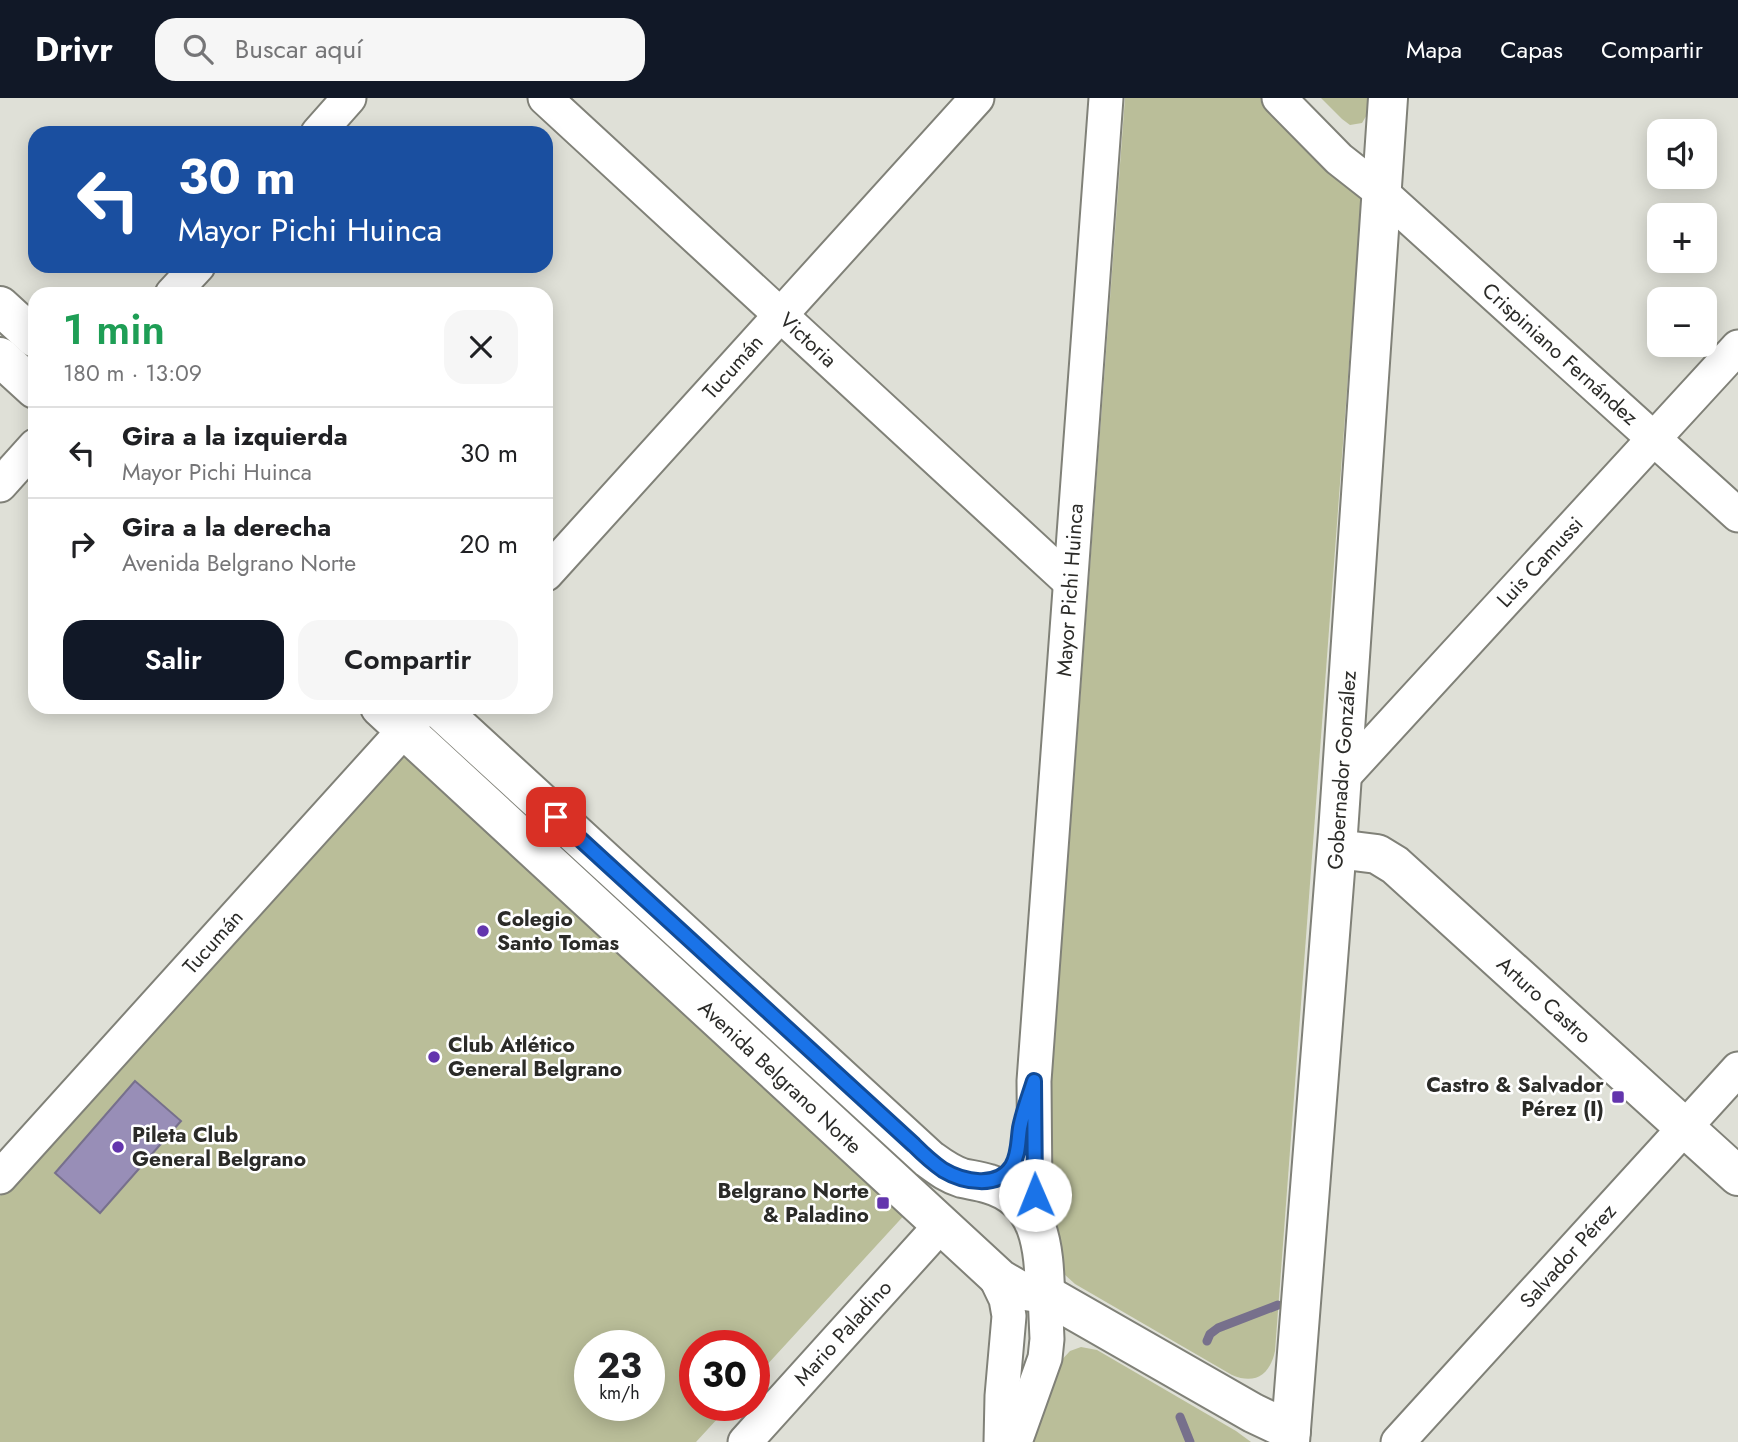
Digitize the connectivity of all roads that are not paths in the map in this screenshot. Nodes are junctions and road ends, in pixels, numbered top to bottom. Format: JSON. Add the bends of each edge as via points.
{"nodes":[{"id":1,"x":349,"y":98,"type":"edge"},
{"id":2,"x":545,"y":98,"type":"edge"},
{"id":3,"x":976,"y":98,"type":"edge"},
{"id":4,"x":1105,"y":98,"type":"edge"},
{"id":5,"x":1279,"y":98,"type":"edge"},
{"id":6,"x":1308,"y":98,"type":"edge"},
{"id":7,"x":1388,"y":98,"type":"edge"},
{"id":8,"x":324,"y":126,"type":"edge"},
{"id":9,"x":1381,"y":192,"type":"junction"},
{"id":10,"x":192,"y":273,"type":"edge"},
{"id":11,"x":178,"y":287,"type":"edge"},
{"id":12,"x":0,"y":306,"type":"edge"},
{"id":13,"x":780,"y":315,"type":"junction"},
{"id":14,"x":28,"y":332,"type":"edge"},
{"id":15,"x":1738,"y":347,"type":"edge"},
{"id":16,"x":0,"y":357,"type":"edge"},
{"id":17,"x":28,"y":383,"type":"edge"},
{"id":18,"x":1654,"y":439,"type":"junction"},
{"id":19,"x":28,"y":454,"type":"edge"},
{"id":20,"x":0,"y":485,"type":"edge"},
{"id":21,"x":1738,"y":515,"type":"edge"},
{"id":22,"x":553,"y":565,"type":"edge"},
{"id":23,"x":1070,"y":582,"type":"junction"},
{"id":24,"x":445,"y":714,"type":"edge"},
{"id":25,"x":403,"y":715,"type":"edge"},
{"id":26,"x":1342,"y":778,"type":"junction"},
{"id":27,"x":1337,"y":849,"type":"junction"},
{"id":28,"x":1738,"y":1069,"type":"edge"},
{"id":29,"x":1034,"y":1081,"type":"junction"},
{"id":30,"x":1685,"y":1128,"type":"junction"},
{"id":31,"x":4,"y":1163,"type":"edge"},
{"id":32,"x":1738,"y":1176,"type":"edge"},
{"id":33,"x":973,"y":1180,"type":"junction"},
{"id":34,"x":941,"y":1225,"type":"junction"},
{"id":35,"x":1039,"y":1235,"type":"junction"},
{"id":36,"x":994,"y":1274,"type":"junction"},
{"id":37,"x":1045,"y":1294,"type":"junction"},
{"id":38,"x":1297,"y":1438,"type":"edge"},
{"id":39,"x":745,"y":1442,"type":"edge"},
{"id":40,"x":1001,"y":1442,"type":"edge"},
{"id":41,"x":1015,"y":1442,"type":"edge"},
{"id":42,"x":1398,"y":1442,"type":"edge"}],
"edges":[{"from":1,"to":8,"type":"street"},
{"from":2,"to":13,"type":"street","name":"Victoria"},
{"from":3,"to":13,"type":"street","name":"Tucumán"},
{"from":4,"to":23,"type":"street","name":"Mayor Pichi Huinca"},
{"from":5,"to":9,"type":"street","name":"Crispiniano Fernández","via":[[1339,159]]},
{"from":6,"to":9,"type":"street","name":"Crispiniano Fernández","via":[[1356,146]]},
{"from":7,"to":9,"type":"main road","name":"Gobernador González"},
{"from":9,"to":18,"type":"street","name":"Crispiniano Fernández"},
{"from":9,"to":26,"type":"main road","name":"Gobernador González"},
{"from":10,"to":11,"type":"street"},
{"from":12,"to":14,"type":"main road"},
{"from":13,"to":22,"type":"street","name":"Tucumán"},
{"from":13,"to":23,"type":"street","name":"Victoria"},
{"from":15,"to":18,"type":"street","name":"Luis Camussi"},
{"from":16,"to":17,"type":"main road"},
{"from":18,"to":21,"type":"street","name":"Crispiniano Fernández"},
{"from":18,"to":26,"type":"street","name":"Luis Camussi"},
{"from":19,"to":20,"type":"street"},
{"from":23,"to":29,"type":"street","name":"Mayor Pichi Huinca"},
{"from":24,"to":33,"type":"main road","name":"Avenida Belgrano Norte","via":[[921,1152],[946,1171]]},
{"from":25,"to":31,"type":"street","name":"Tucumán"},
{"from":25,"to":34,"type":"main road","name":"Avenida Belgrano Norte"},
{"from":26,"to":27,"type":"main road","name":"Gobernador González"},
{"from":27,"to":30,"type":"main road","name":"Arturo Castro","via":[[1377,854],[1395,865]]},
{"from":27,"to":38,"type":"main road","name":"Gobernador González"},
{"from":28,"to":30,"type":"street","name":"Salvador Pérez"},
{"from":29,"to":33,"type":"street","name":"Mayor Pichi Huinca","via":[[1013,1165],[998,1178]]},
{"from":29,"to":35,"type":"street","name":"Mayor Pichi Huinca"},
{"from":30,"to":32,"type":"main road","name":"Arturo Castro"},
{"from":30,"to":42,"type":"street","name":"Salvador Pérez"},
{"from":33,"to":34,"type":"main road","via":[[950,1184],[939,1196],[936,1211]]},
{"from":33,"to":35,"type":"main road","name":"Avenida Belgrano Norte","via":[[1000,1188],[1021,1202]]},
{"from":34,"to":36,"type":"main road","name":"Avenida Belgrano Norte"},
{"from":34,"to":39,"type":"street","name":"Mario Paladino"},
{"from":35,"to":37,"type":"main road","name":"Mayor Pichi Huinca"},
{"from":36,"to":37,"type":"main road","name":"Avenida Belgrano Norte","via":[[1019,1290]]},
{"from":36,"to":40,"type":"street","via":[[1009,1311]]},
{"from":37,"to":38,"type":"main road","name":"Avenida Belgrano Norte"},
{"from":37,"to":41,"type":"street","name":"Mayor Pichi Huinca","via":[[1045,1358]]}]}
